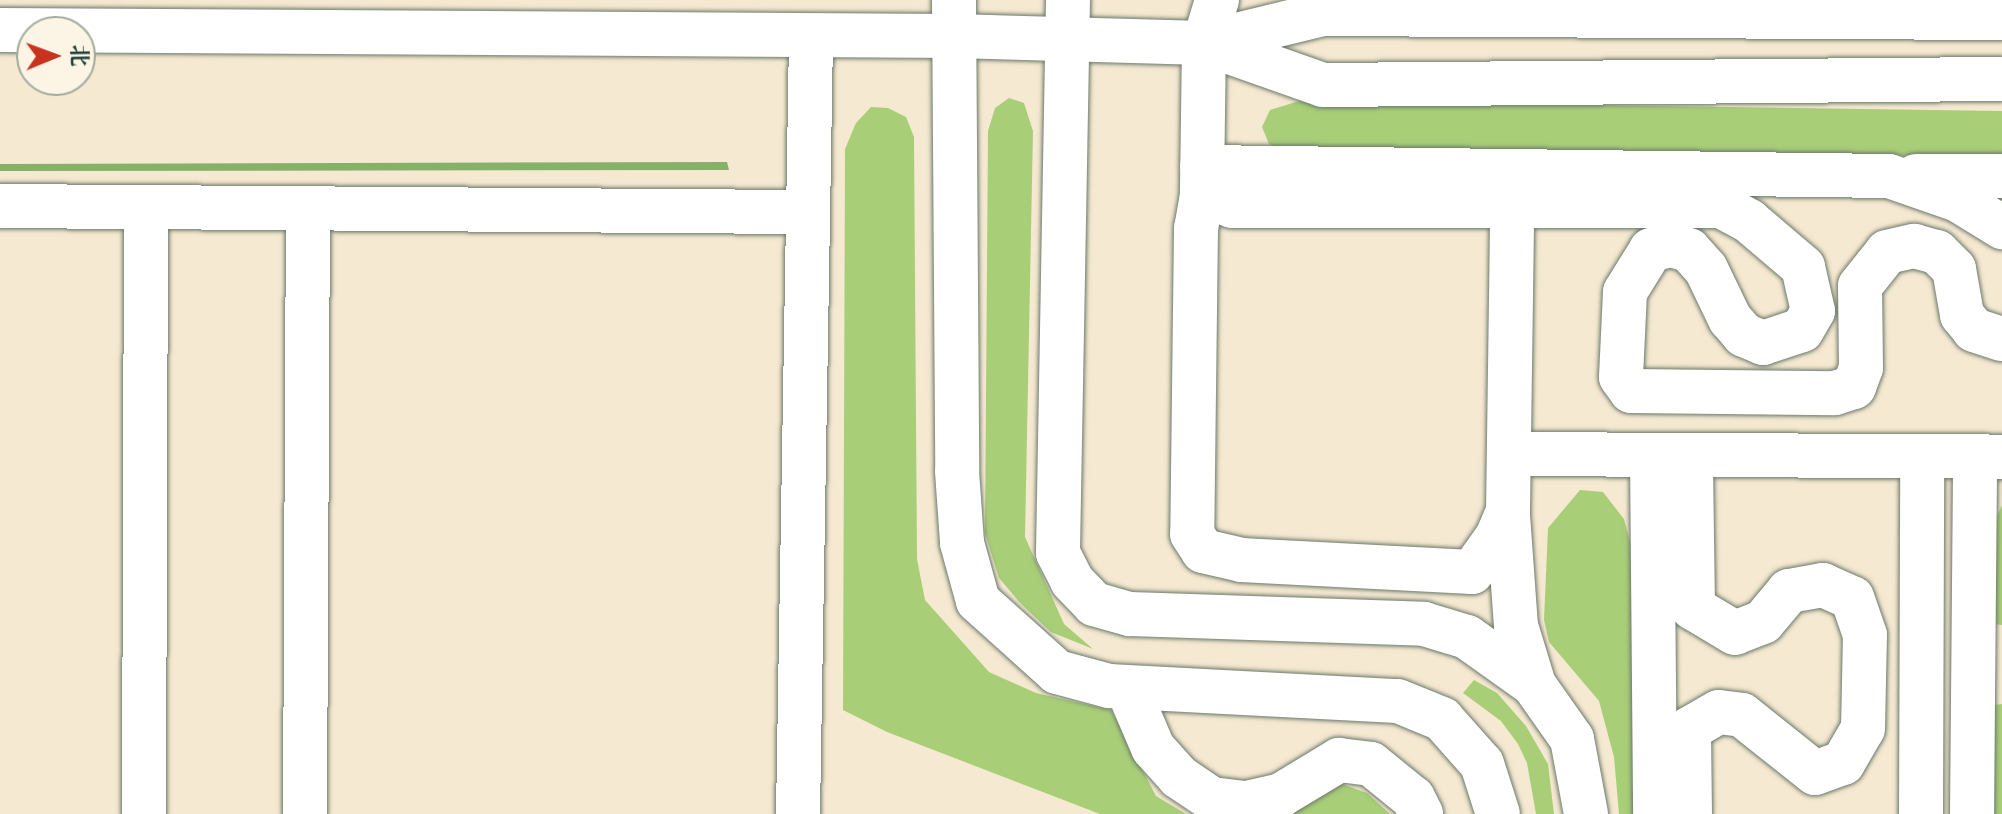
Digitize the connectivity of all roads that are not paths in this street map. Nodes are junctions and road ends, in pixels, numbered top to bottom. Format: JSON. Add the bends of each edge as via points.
{"nodes":[{"id":1,"x":1217,"y":0,"type":"edge"},
{"id":2,"x":954,"y":18,"type":"edge"},
{"id":3,"x":2002,"y":18,"type":"edge"},
{"id":4,"x":1068,"y":21,"type":"edge"},
{"id":5,"x":0,"y":30,"type":"edge"},
{"id":6,"x":811,"y":39,"type":"junction"},
{"id":7,"x":1204,"y":43,"type":"junction"},
{"id":8,"x":2002,"y":79,"type":"edge"},
{"id":9,"x":1889,"y":176,"type":"junction"},
{"id":10,"x":2002,"y":176,"type":"edge"},
{"id":11,"x":1202,"y":181,"type":"junction"},
{"id":12,"x":0,"y":206,"type":"edge"},
{"id":13,"x":1512,"y":206,"type":"junction"},
{"id":14,"x":146,"y":207,"type":"junction"},
{"id":15,"x":308,"y":208,"type":"junction"},
{"id":16,"x":806,"y":212,"type":"junction"},
{"id":17,"x":2002,"y":227,"type":"edge"},
{"id":18,"x":2002,"y":339,"type":"edge"},
{"id":19,"x":1509,"y":454,"type":"junction"},
{"id":20,"x":1671,"y":456,"type":"junction"},
{"id":21,"x":1922,"y":457,"type":"junction"},
{"id":22,"x":1988,"y":457,"type":"edge"},
{"id":23,"x":1508,"y":511,"type":"junction"},
{"id":24,"x":1472,"y":572,"type":"junction"},
{"id":25,"x":1424,"y":624,"type":"junction"},
{"id":26,"x":1534,"y":685,"type":"junction"},
{"id":27,"x":1127,"y":687,"type":"junction"},
{"id":28,"x":144,"y":814,"type":"edge"},
{"id":29,"x":305,"y":814,"type":"edge"},
{"id":30,"x":798,"y":814,"type":"edge"},
{"id":31,"x":1421,"y":814,"type":"edge"},
{"id":32,"x":1498,"y":814,"type":"edge"},
{"id":33,"x":1586,"y":814,"type":"edge"},
{"id":34,"x":1655,"y":814,"type":"edge"},
{"id":35,"x":1690,"y":814,"type":"edge"},
{"id":36,"x":1921,"y":814,"type":"edge"},
{"id":37,"x":1972,"y":814,"type":"edge"}],
"edges":[{"from":1,"to":7,"type":"street"},
{"from":2,"to":4,"type":"street"},
{"from":2,"to":6,"type":"street"},
{"from":2,"to":27,"type":"street","via":[[962,543],[978,601],[1022,646],[1057,672]]},
{"from":3,"to":7,"type":"street","via":[[1323,14]]},
{"from":4,"to":7,"type":"street"},
{"from":4,"to":25,"type":"street","via":[[1058,553],[1072,581],[1094,604],[1156,617]]},
{"from":5,"to":6,"type":"street"},
{"from":6,"to":16,"type":"street"},
{"from":7,"to":8,"type":"street","via":[[1323,85]]},
{"from":7,"to":11,"type":"street"},
{"from":9,"to":10,"type":"street"},
{"from":9,"to":11,"type":"street"},
{"from":9,"to":17,"type":"street","via":[[1958,200]]},
{"from":11,"to":13,"type":"street","via":[[1232,206]]},
{"from":11,"to":24,"type":"street","via":[[1196,228],[1192,534],[1203,551],[1241,560]]},
{"from":12,"to":14,"type":"street"},
{"from":13,"to":18,"type":"street","via":[[1721,206],[1749,221],[1803,267],[1813,311],[1802,330],[1763,343],[1744,335],[1730,319],[1706,269],[1689,250],[1670,245],[1651,250],[1625,292],[1621,377],[1631,391],[1835,393],[1854,387],[1861,368],[1860,286],[1887,252],[1914,246],[1937,252],[1954,269],[1962,315],[1974,330]]},
{"from":13,"to":19,"type":"street"},
{"from":14,"to":15,"type":"street"},
{"from":14,"to":28,"type":"street"},
{"from":15,"to":16,"type":"street"},
{"from":15,"to":29,"type":"street"},
{"from":16,"to":30,"type":"street"},
{"from":19,"to":20,"type":"street"},
{"from":19,"to":23,"type":"street"},
{"from":20,"to":21,"type":"street"},
{"from":20,"to":34,"type":"street"},
{"from":20,"to":35,"type":"street","via":[[1693,608],[1735,633],[1763,622],[1789,591],[1823,585],[1852,598],[1865,635],[1863,729],[1843,763],[1815,773],[1742,715],[1719,712],[1689,729]]},
{"from":21,"to":22,"type":"street"},
{"from":21,"to":36,"type":"street"},
{"from":22,"to":37,"type":"street"},
{"from":23,"to":24,"type":"street"},
{"from":23,"to":26,"type":"street","via":[[1516,626]]},
{"from":24,"to":25,"type":"street"},
{"from":25,"to":26,"type":"street","via":[[1467,637]]},
{"from":26,"to":33,"type":"street","via":[[1572,739]]},
{"from":27,"to":31,"type":"street","via":[[1153,748],[1179,777],[1212,799],[1247,803],[1281,795],[1339,760],[1371,764],[1413,798]]},
{"from":27,"to":32,"type":"street","via":[[1398,701],[1442,719],[1482,764]]}]}
